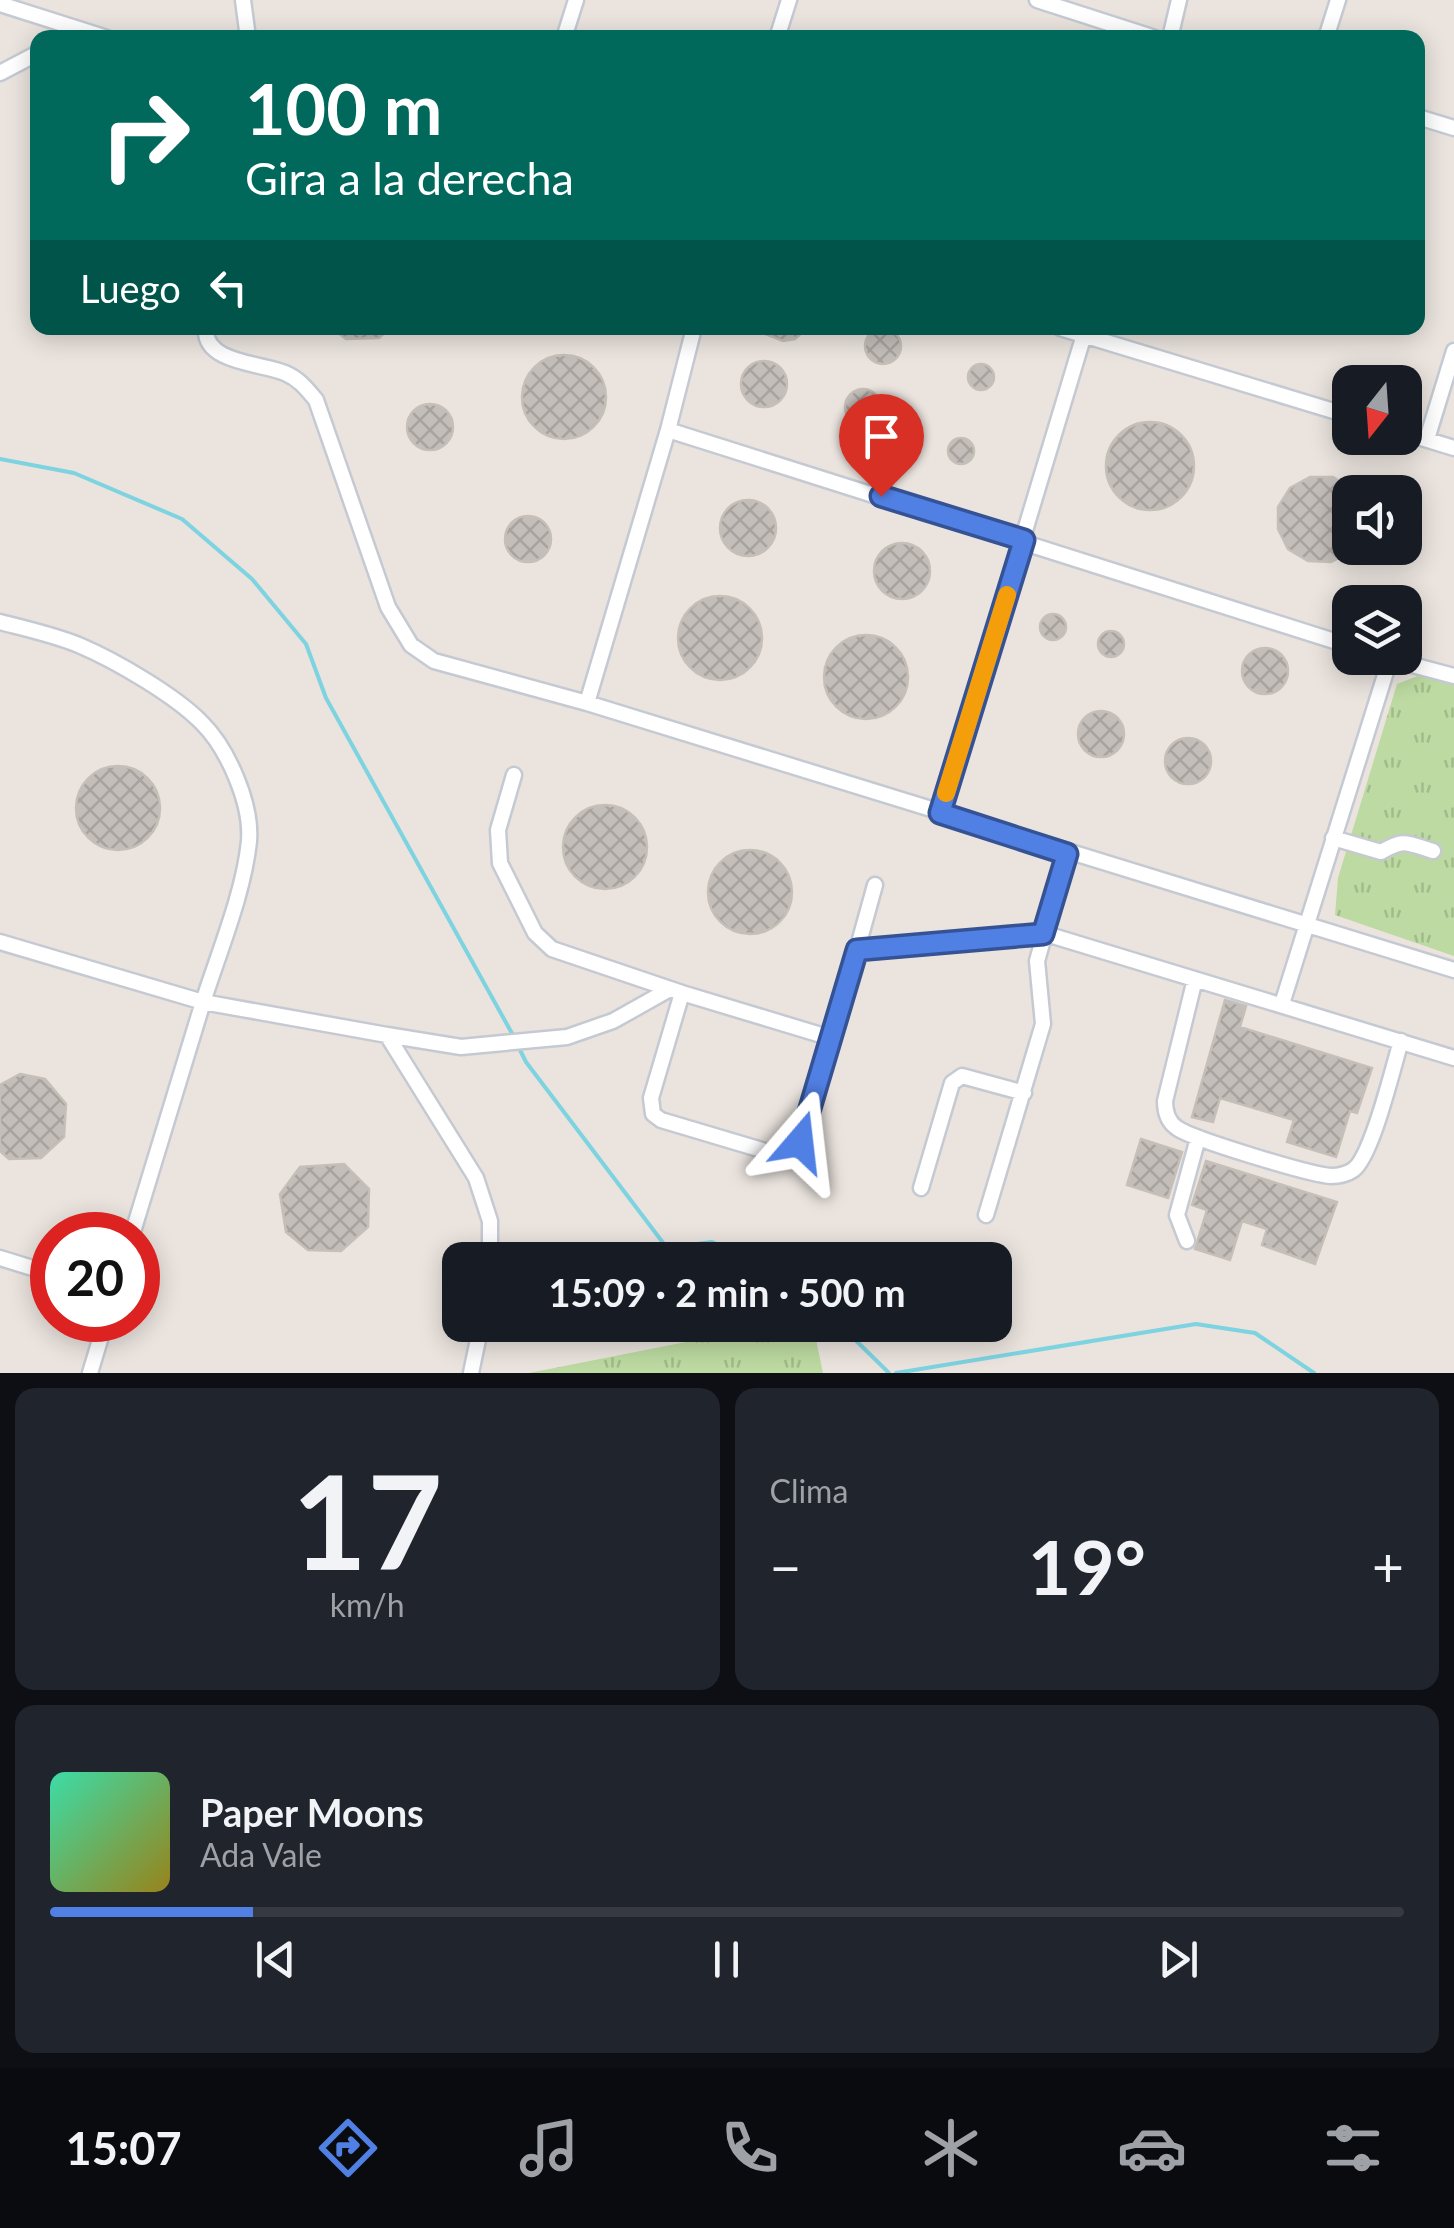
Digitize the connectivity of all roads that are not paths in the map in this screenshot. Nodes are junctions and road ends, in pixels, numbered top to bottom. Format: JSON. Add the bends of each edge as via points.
{"nodes":[{"id":1,"x":243,"y":0,"type":"edge"},
{"id":2,"x":576,"y":0,"type":"edge"},
{"id":3,"x":789,"y":0,"type":"edge"},
{"id":4,"x":1180,"y":0,"type":"edge"},
{"id":5,"x":1338,"y":0,"type":"edge"},
{"id":6,"x":1046,"y":1,"type":"edge"},
{"id":7,"x":0,"y":4,"type":"edge"},
{"id":8,"x":82,"y":30,"type":"edge"},
{"id":9,"x":247,"y":30,"type":"edge"},
{"id":10,"x":567,"y":30,"type":"edge"},
{"id":11,"x":780,"y":30,"type":"edge"},
{"id":12,"x":1131,"y":30,"type":"edge"},
{"id":13,"x":1172,"y":30,"type":"edge"},
{"id":14,"x":1329,"y":30,"type":"edge"},
{"id":15,"x":30,"y":57,"type":"edge"},
{"id":16,"x":0,"y":73,"type":"edge"},
{"id":17,"x":1425,"y":119,"type":"edge"},
{"id":18,"x":1454,"y":128,"type":"edge"},
{"id":19,"x":205,"y":335,"type":"edge"},
{"id":20,"x":692,"y":335,"type":"edge"},
{"id":21,"x":1084,"y":335,"type":"edge"},
{"id":22,"x":1097,"y":335,"type":"edge"},
{"id":23,"x":1454,"y":351,"type":"edge"},
{"id":24,"x":1448,"y":390,"type":"edge"},
{"id":25,"x":1332,"y":410,"type":"edge"},
{"id":26,"x":668,"y":430,"type":"junction"},
{"id":27,"x":1422,"y":438,"type":"edge"},
{"id":28,"x":1426,"y":439,"type":"junction"},
{"id":29,"x":1454,"y":448,"type":"edge"},
{"id":30,"x":1024,"y":540,"type":"junction"},
{"id":31,"x":0,"y":622,"type":"edge"},
{"id":32,"x":1332,"y":640,"type":"edge"},
{"id":33,"x":1422,"y":667,"type":"edge"},
{"id":34,"x":1383,"y":675,"type":"edge"},
{"id":35,"x":1454,"y":676,"type":"edge"},
{"id":36,"x":587,"y":703,"type":"junction"},
{"id":37,"x":514,"y":775,"type":"dead end"},
{"id":38,"x":940,"y":813,"type":"junction"},
{"id":39,"x":1333,"y":838,"type":"junction"},
{"id":40,"x":1433,"y":850,"type":"dead end"},
{"id":41,"x":1067,"y":854,"type":"junction"},
{"id":42,"x":875,"y":885,"type":"dead end"},
{"id":43,"x":1305,"y":924,"type":"junction"},
{"id":44,"x":1043,"y":934,"type":"junction"},
{"id":45,"x":0,"y":942,"type":"edge"},
{"id":46,"x":857,"y":950,"type":"junction"},
{"id":47,"x":1454,"y":970,"type":"edge"},
{"id":48,"x":1195,"y":979,"type":"junction"},
{"id":49,"x":676,"y":991,"type":"junction"},
{"id":50,"x":203,"y":1002,"type":"junction"},
{"id":51,"x":1282,"y":1004,"type":"junction"},
{"id":52,"x":387,"y":1035,"type":"junction"},
{"id":53,"x":831,"y":1038,"type":"junction"},
{"id":54,"x":1401,"y":1041,"type":"junction"},
{"id":55,"x":1454,"y":1058,"type":"edge"},
{"id":56,"x":1024,"y":1093,"type":"junction"},
{"id":57,"x":1198,"y":1138,"type":"junction"},
{"id":58,"x":920,"y":1188,"type":"dead end"},
{"id":59,"x":139,"y":1212,"type":"edge"},
{"id":60,"x":986,"y":1215,"type":"dead end"},
{"id":61,"x":1187,"y":1241,"type":"dead end"},
{"id":62,"x":490,"y":1242,"type":"edge"},
{"id":63,"x":0,"y":1258,"type":"edge"},
{"id":64,"x":30,"y":1267,"type":"edge"},
{"id":65,"x":99,"y":1342,"type":"edge"},
{"id":66,"x":477,"y":1342,"type":"edge"},
{"id":67,"x":90,"y":1373,"type":"edge"},
{"id":68,"x":471,"y":1373,"type":"edge"}],
"edges":[{"from":1,"to":9,"type":"lane"},
{"from":2,"to":10,"type":"lane"},
{"from":3,"to":11,"type":"lane"},
{"from":4,"to":13,"type":"lane"},
{"from":5,"to":14,"type":"lane"},
{"from":6,"to":12,"type":"lane"},
{"from":7,"to":8,"type":"lane"},
{"from":15,"to":16,"type":"lane"},
{"from":17,"to":18,"type":"lane"},
{"from":19,"to":36,"type":"lane","via":[[210,346],[232,359],[302,382],[316,400],[388,607],[411,645],[434,660]]},
{"from":20,"to":26,"type":"lane"},
{"from":21,"to":30,"type":"lane"},
{"from":22,"to":25,"type":"lane"},
{"from":23,"to":24,"type":"lane"},
{"from":24,"to":28,"type":"lane"},
{"from":26,"to":30,"type":"lane"},
{"from":26,"to":36,"type":"lane"},
{"from":27,"to":28,"type":"lane"},
{"from":28,"to":29,"type":"lane"},
{"from":30,"to":32,"type":"lane"},
{"from":30,"to":38,"type":"lane"},
{"from":31,"to":50,"type":"lane","via":[[81,646],[174,699],[205,725],[232,769],[250,838]]},
{"from":33,"to":35,"type":"lane"},
{"from":34,"to":39,"type":"lane"},
{"from":36,"to":38,"type":"lane"},
{"from":37,"to":49,"type":"lane","via":[[498,830],[500,863],[535,933],[565,955]]},
{"from":38,"to":41,"type":"lane"},
{"from":39,"to":40,"type":"lane","via":[[1381,852],[1402,842]]},
{"from":39,"to":43,"type":"lane"},
{"from":41,"to":43,"type":"lane"},
{"from":41,"to":44,"type":"lane"},
{"from":42,"to":46,"type":"lane"},
{"from":43,"to":47,"type":"lane"},
{"from":43,"to":51,"type":"lane"},
{"from":44,"to":46,"type":"lane"},
{"from":44,"to":48,"type":"lane"},
{"from":44,"to":56,"type":"lane","via":[[1037,976],[1044,1024]]},
{"from":45,"to":50,"type":"lane"},
{"from":46,"to":53,"type":"lane"},
{"from":48,"to":51,"type":"lane"},
{"from":48,"to":57,"type":"lane","via":[[1164,1101],[1176,1128]]},
{"from":49,"to":52,"type":"lane","via":[[566,1037],[461,1047]]},
{"from":49,"to":53,"type":"lane"},
{"from":49,"to":53,"type":"lane","via":[[653,1114],[776,1155],[797,1147]]},
{"from":50,"to":52,"type":"lane"},
{"from":50,"to":59,"type":"lane"},
{"from":51,"to":54,"type":"lane"},
{"from":52,"to":62,"type":"lane","via":[[476,1178]]},
{"from":54,"to":55,"type":"lane"},
{"from":54,"to":57,"type":"lane","via":[[1367,1153],[1352,1170],[1320,1174]]},
{"from":56,"to":58,"type":"lane","via":[[962,1076],[952,1084]]},
{"from":56,"to":60,"type":"lane"},
{"from":57,"to":61,"type":"lane","via":[[1177,1215]]},
{"from":63,"to":64,"type":"lane"},
{"from":65,"to":67,"type":"lane"},
{"from":66,"to":68,"type":"lane"}]}
